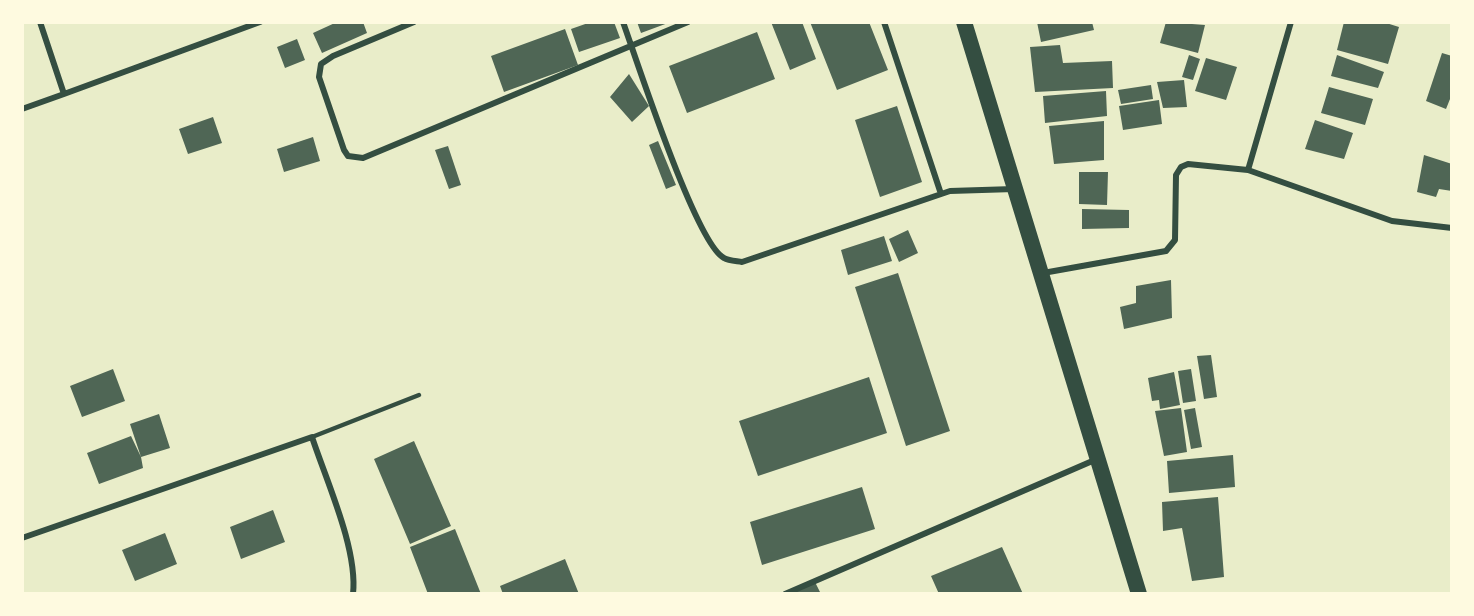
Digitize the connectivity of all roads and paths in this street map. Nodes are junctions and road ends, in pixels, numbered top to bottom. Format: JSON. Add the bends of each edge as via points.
{"nodes":[{"id":1,"x":40,"y":22,"type":"edge"},
{"id":2,"x":260,"y":22,"type":"edge"},
{"id":3,"x":414,"y":22,"type":"edge"},
{"id":4,"x":623,"y":22,"type":"edge"},
{"id":5,"x":688,"y":22,"type":"edge"},
{"id":6,"x":884,"y":22,"type":"edge"},
{"id":7,"x":964,"y":22,"type":"edge"},
{"id":8,"x":1291,"y":22,"type":"edge"},
{"id":9,"x":632,"y":47,"type":"junction"},
{"id":10,"x":64,"y":94,"type":"junction"},
{"id":11,"x":22,"y":110,"type":"edge"},
{"id":12,"x":1248,"y":171,"type":"junction"},
{"id":13,"x":1017,"y":189,"type":"junction"},
{"id":14,"x":941,"y":194,"type":"junction"},
{"id":15,"x":1452,"y":228,"type":"edge"},
{"id":16,"x":1042,"y":273,"type":"junction"},
{"id":17,"x":419,"y":395,"type":"dead end"},
{"id":18,"x":312,"y":437,"type":"junction"},
{"id":19,"x":1097,"y":459,"type":"junction"},
{"id":20,"x":22,"y":538,"type":"edge"},
{"id":21,"x":352,"y":594,"type":"edge"},
{"id":22,"x":785,"y":594,"type":"edge"},
{"id":23,"x":1139,"y":594,"type":"edge"}],
"edges":[{"from":1,"to":10,"type":"street"},
{"from":2,"to":10,"type":"street"},
{"from":3,"to":9,"type":"street","via":[[321,64],[319,77],[348,156],[363,158]]},
{"from":4,"to":9,"type":"street"},
{"from":5,"to":9,"type":"street"},
{"from":6,"to":14,"type":"street"},
{"from":7,"to":13,"type":"highway"},
{"from":8,"to":12,"type":"street"},
{"from":9,"to":14,"type":"street","via":[[690,204],[723,258],[742,262]]},
{"from":10,"to":11,"type":"street"},
{"from":12,"to":15,"type":"street","via":[[1392,220]]},
{"from":12,"to":16,"type":"street","via":[[1188,164],[1181,167],[1176,175],[1175,240],[1166,251]]},
{"from":13,"to":14,"type":"street"},
{"from":13,"to":16,"type":"highway"},
{"from":16,"to":19,"type":"highway"},
{"from":17,"to":18,"type":"lane"},
{"from":18,"to":20,"type":"street"},
{"from":18,"to":21,"type":"street","via":[[348,545],[353,569]]},
{"from":19,"to":22,"type":"street"},
{"from":19,"to":23,"type":"highway"}]}
